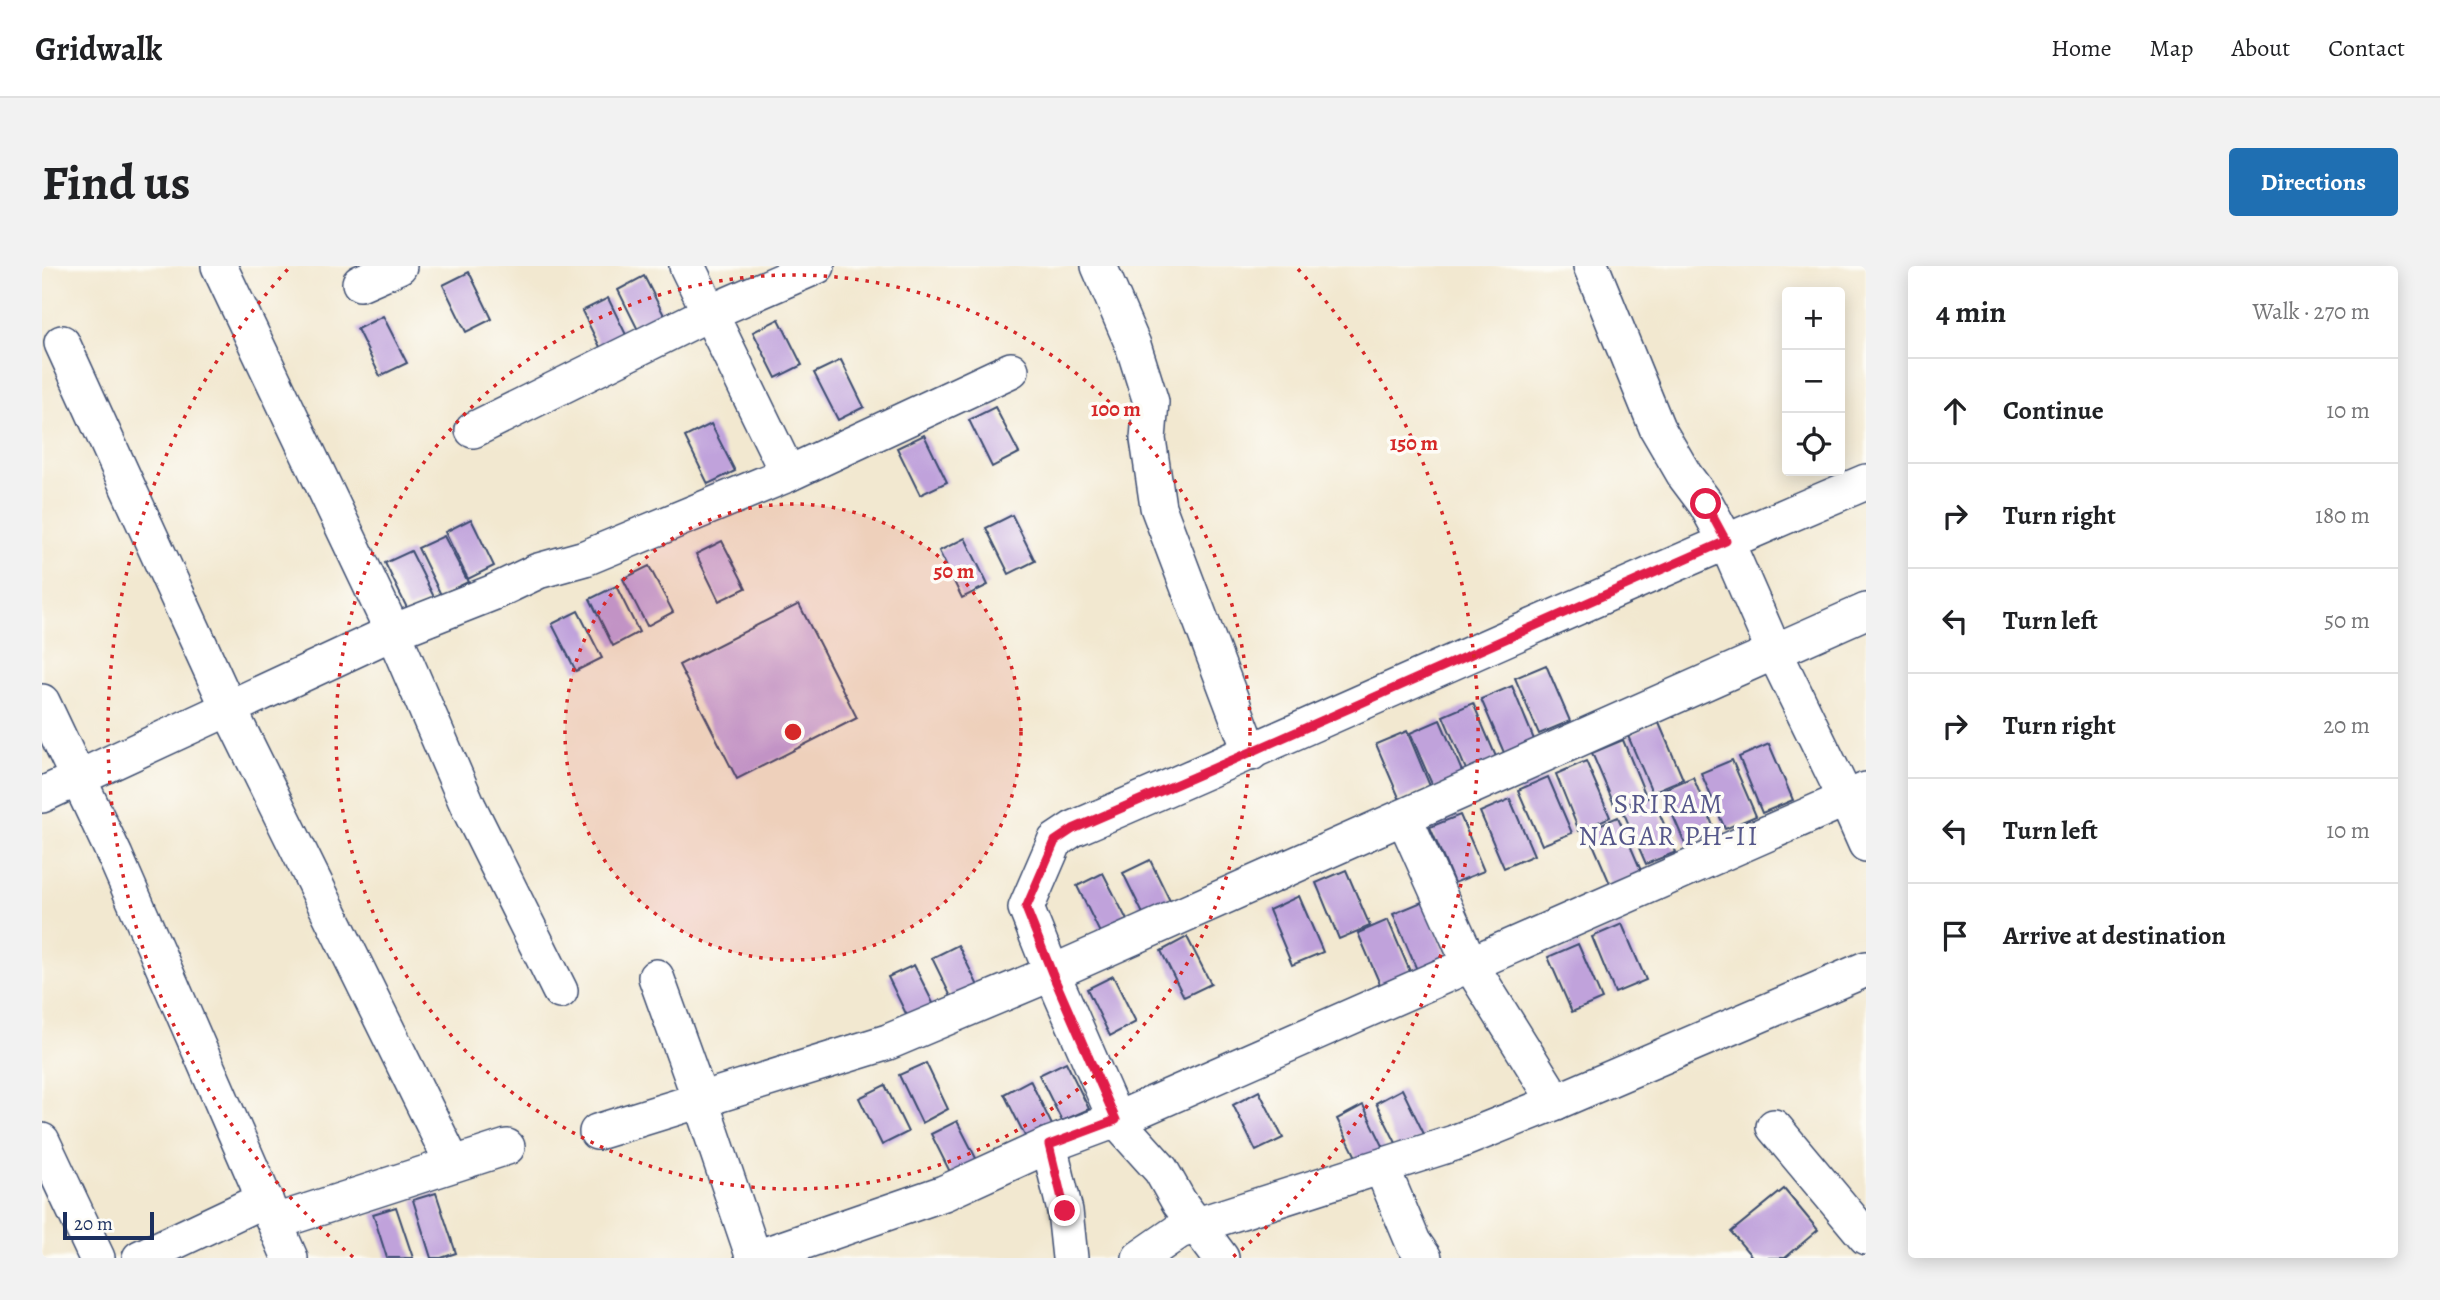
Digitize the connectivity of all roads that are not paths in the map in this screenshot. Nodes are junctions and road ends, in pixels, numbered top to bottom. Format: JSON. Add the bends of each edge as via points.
{"nodes":[{"id":1,"x":219,"y":266,"type":"edge"},
{"id":2,"x":398,"y":266,"type":"edge"},
{"id":3,"x":687,"y":266,"type":"edge"},
{"id":4,"x":817,"y":266,"type":"edge"},
{"id":5,"x":1099,"y":266,"type":"edge"},
{"id":6,"x":1591,"y":266,"type":"edge"},
{"id":7,"x":360,"y":283,"type":"dead end"},
{"id":8,"x":709,"y":313,"type":"junction"},
{"id":9,"x":62,"y":343,"type":"dead end"},
{"id":10,"x":1011,"y":370,"type":"dead end"},
{"id":11,"x":473,"y":430,"type":"dead end"},
{"id":12,"x":788,"y":474,"type":"junction"},
{"id":13,"x":1866,"y":482,"type":"edge"},
{"id":14,"x":1726,"y":541,"type":"junction"},
{"id":15,"x":1866,"y":611,"type":"edge"},
{"id":16,"x":393,"y":632,"type":"junction"},
{"id":17,"x":1774,"y":651,"type":"junction"},
{"id":18,"x":42,"y":702,"type":"edge"},
{"id":19,"x":229,"y":709,"type":"junction"},
{"id":20,"x":1251,"y":752,"type":"junction"},
{"id":21,"x":79,"y":779,"type":"junction"},
{"id":22,"x":42,"y":795,"type":"edge"},
{"id":23,"x":1856,"y":795,"type":"edge"},
{"id":24,"x":1404,"y":817,"type":"junction"},
{"id":25,"x":1866,"y":844,"type":"edge"},
{"id":26,"x":1470,"y":964,"type":"junction"},
{"id":27,"x":1866,"y":969,"type":"edge"},
{"id":28,"x":1052,"y":973,"type":"junction"},
{"id":29,"x":656,"y":977,"type":"dead end"},
{"id":30,"x":560,"y":991,"type":"dead end"},
{"id":31,"x":700,"y":1099,"type":"junction"},
{"id":32,"x":1556,"y":1102,"type":"junction"},
{"id":33,"x":1116,"y":1120,"type":"junction"},
{"id":34,"x":1774,"y":1127,"type":"dead end"},
{"id":35,"x":597,"y":1132,"type":"dead end"},
{"id":36,"x":42,"y":1142,"type":"edge"},
{"id":37,"x":1049,"y":1145,"type":"junction"},
{"id":38,"x":507,"y":1147,"type":"dead end"},
{"id":39,"x":453,"y":1164,"type":"junction"},
{"id":40,"x":1382,"y":1168,"type":"junction"},
{"id":41,"x":270,"y":1210,"type":"junction"},
{"id":42,"x":1197,"y":1227,"type":"junction"},
{"id":43,"x":1866,"y":1237,"type":"edge"},
{"id":44,"x":97,"y":1258,"type":"edge"},
{"id":45,"x":140,"y":1258,"type":"edge"},
{"id":46,"x":290,"y":1258,"type":"edge"},
{"id":47,"x":755,"y":1258,"type":"edge"},
{"id":48,"x":1070,"y":1258,"type":"edge"},
{"id":49,"x":1140,"y":1258,"type":"edge"},
{"id":50,"x":1221,"y":1258,"type":"edge"},
{"id":51,"x":1424,"y":1258,"type":"edge"}],
"edges":[{"from":1,"to":16,"type":"street"},
{"from":2,"to":7,"type":"street"},
{"from":3,"to":8,"type":"street"},
{"from":4,"to":8,"type":"street"},
{"from":5,"to":20,"type":"street","via":[[1133,345],[1151,402],[1149,439],[1158,507]]},
{"from":6,"to":14,"type":"street","via":[[1657,428]]},
{"from":8,"to":11,"type":"street"},
{"from":8,"to":12,"type":"street"},
{"from":9,"to":19,"type":"street"},
{"from":10,"to":12,"type":"street"},
{"from":12,"to":16,"type":"street"},
{"from":13,"to":14,"type":"street"},
{"from":14,"to":17,"type":"street"},
{"from":14,"to":20,"type":"street"},
{"from":15,"to":17,"type":"street"},
{"from":16,"to":19,"type":"street"},
{"from":16,"to":30,"type":"street","via":[[468,806]]},
{"from":17,"to":23,"type":"street"},
{"from":17,"to":24,"type":"street"},
{"from":18,"to":21,"type":"street"},
{"from":19,"to":21,"type":"street"},
{"from":19,"to":39,"type":"street"},
{"from":20,"to":28,"type":"street","via":[[1055,841],[1026,908]]},
{"from":21,"to":22,"type":"street"},
{"from":21,"to":41,"type":"street"},
{"from":23,"to":25,"type":"street"},
{"from":23,"to":26,"type":"street"},
{"from":24,"to":26,"type":"street"},
{"from":24,"to":28,"type":"street"},
{"from":26,"to":32,"type":"street"},
{"from":26,"to":33,"type":"street"},
{"from":27,"to":32,"type":"street"},
{"from":28,"to":31,"type":"street","via":[[888,1042]]},
{"from":28,"to":33,"type":"street"},
{"from":29,"to":31,"type":"street"},
{"from":31,"to":35,"type":"street"},
{"from":31,"to":47,"type":"street"},
{"from":32,"to":40,"type":"street"},
{"from":33,"to":37,"type":"street"},
{"from":33,"to":42,"type":"street","via":[[1161,1170]]},
{"from":34,"to":43,"type":"street"},
{"from":36,"to":44,"type":"street"},
{"from":37,"to":47,"type":"street","via":[[944,1193]]},
{"from":37,"to":48,"type":"street","via":[[1065,1211]]},
{"from":38,"to":39,"type":"street"},
{"from":39,"to":41,"type":"street"},
{"from":40,"to":42,"type":"street"},
{"from":40,"to":51,"type":"street"},
{"from":41,"to":45,"type":"street"},
{"from":41,"to":46,"type":"street"},
{"from":42,"to":49,"type":"street","via":[[1172,1235]]},
{"from":42,"to":50,"type":"street"}]}
